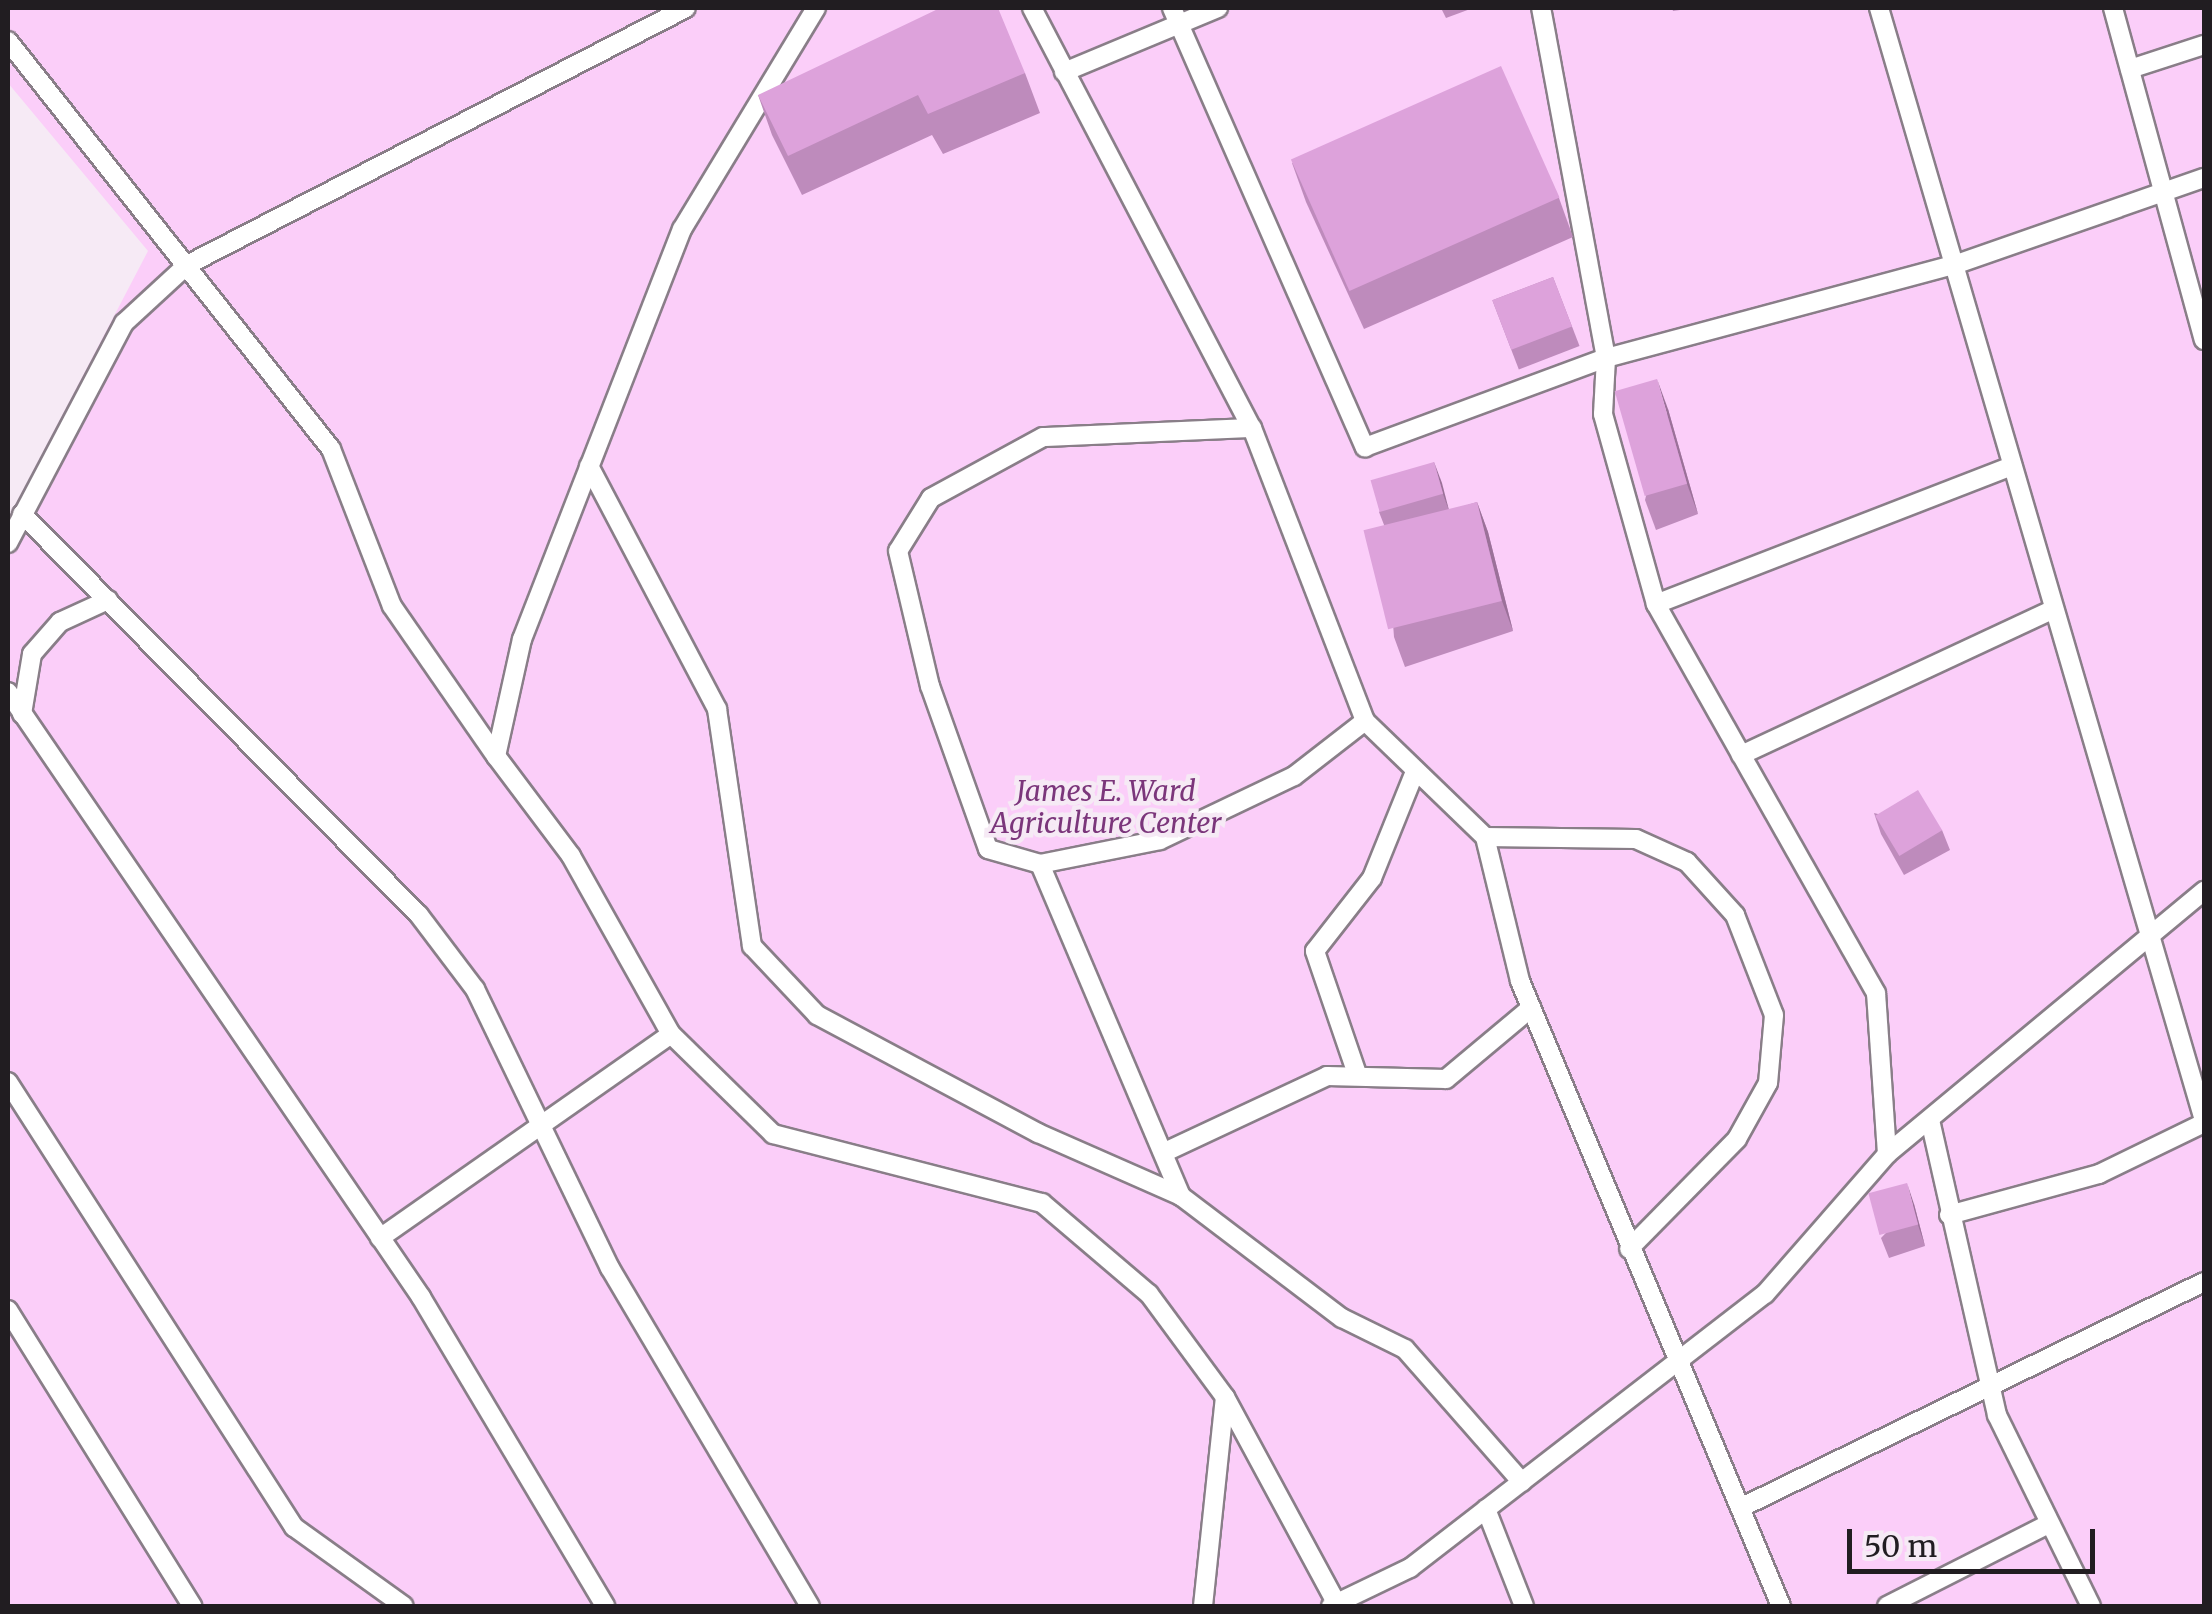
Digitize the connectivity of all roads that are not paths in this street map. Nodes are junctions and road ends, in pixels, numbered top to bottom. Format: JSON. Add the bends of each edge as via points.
{"nodes":[{"id":1,"x":686,"y":8,"type":"edge"},
{"id":2,"x":816,"y":8,"type":"edge"},
{"id":3,"x":1032,"y":8,"type":"edge"},
{"id":4,"x":1218,"y":8,"type":"edge"},
{"id":5,"x":1542,"y":8,"type":"edge"},
{"id":6,"x":1879,"y":8,"type":"edge"},
{"id":7,"x":2113,"y":8,"type":"edge"},
{"id":8,"x":1175,"y":14,"type":"edge"},
{"id":9,"x":8,"y":41,"type":"edge"},
{"id":10,"x":2204,"y":45,"type":"edge"},
{"id":11,"x":2130,"y":69,"type":"junction"},
{"id":12,"x":1064,"y":72,"type":"junction"},
{"id":13,"x":2204,"y":178,"type":"edge"},
{"id":14,"x":2164,"y":191,"type":"junction"},
{"id":15,"x":186,"y":265,"type":"junction"},
{"id":16,"x":1954,"y":265,"type":"junction"},
{"id":17,"x":2204,"y":340,"type":"edge"},
{"id":18,"x":1606,"y":358,"type":"junction"},
{"id":19,"x":1252,"y":428,"type":"junction"},
{"id":20,"x":589,"y":466,"type":"junction"},
{"id":21,"x":2012,"y":466,"type":"junction"},
{"id":22,"x":22,"y":514,"type":"junction"},
{"id":23,"x":8,"y":542,"type":"edge"},
{"id":24,"x":108,"y":600,"type":"junction"},
{"id":25,"x":1656,"y":604,"type":"junction"},
{"id":26,"x":2054,"y":609,"type":"junction"},
{"id":27,"x":8,"y":692,"type":"edge"},
{"id":28,"x":22,"y":714,"type":"junction"},
{"id":29,"x":1364,"y":720,"type":"junction"},
{"id":30,"x":1741,"y":755,"type":"junction"},
{"id":31,"x":496,"y":756,"type":"junction"},
{"id":32,"x":1414,"y":774,"type":"junction"},
{"id":33,"x":1485,"y":838,"type":"junction"},
{"id":34,"x":1040,"y":864,"type":"junction"},
{"id":35,"x":2204,"y":892,"type":"edge"},
{"id":36,"x":2150,"y":938,"type":"junction"},
{"id":37,"x":1531,"y":1008,"type":"junction"},
{"id":38,"x":671,"y":1034,"type":"junction"},
{"id":39,"x":1357,"y":1074,"type":"junction"},
{"id":40,"x":11,"y":1079,"type":"edge"},
{"id":41,"x":1930,"y":1120,"type":"junction"},
{"id":42,"x":2204,"y":1121,"type":"edge"},
{"id":43,"x":545,"y":1123,"type":"junction"},
{"id":44,"x":1165,"y":1152,"type":"junction"},
{"id":45,"x":1888,"y":1154,"type":"junction"},
{"id":46,"x":1182,"y":1196,"type":"junction"},
{"id":47,"x":1950,"y":1216,"type":"junction"},
{"id":48,"x":380,"y":1238,"type":"junction"},
{"id":49,"x":1628,"y":1249,"type":"junction"},
{"id":50,"x":2204,"y":1282,"type":"edge"},
{"id":51,"x":8,"y":1310,"type":"edge"},
{"id":52,"x":1676,"y":1362,"type":"junction"},
{"id":53,"x":1990,"y":1385,"type":"junction"},
{"id":54,"x":1225,"y":1397,"type":"junction"},
{"id":55,"x":1522,"y":1482,"type":"junction"},
{"id":56,"x":1740,"y":1508,"type":"junction"},
{"id":57,"x":1486,"y":1509,"type":"junction"},
{"id":58,"x":2045,"y":1526,"type":"junction"},
{"id":59,"x":192,"y":1606,"type":"edge"},
{"id":60,"x":404,"y":1606,"type":"edge"},
{"id":61,"x":605,"y":1606,"type":"edge"},
{"id":62,"x":810,"y":1606,"type":"edge"},
{"id":63,"x":1204,"y":1606,"type":"edge"},
{"id":64,"x":1335,"y":1606,"type":"edge"},
{"id":65,"x":1524,"y":1606,"type":"edge"},
{"id":66,"x":1780,"y":1606,"type":"edge"},
{"id":67,"x":1887,"y":1606,"type":"edge"},
{"id":68,"x":2090,"y":1606,"type":"edge"}],
"edges":[{"from":1,"to":15,"type":"lane"},
{"from":2,"to":20,"type":"lane","via":[[682,229]]},
{"from":3,"to":12,"type":"lane"},
{"from":4,"to":8,"type":"lane"},
{"from":5,"to":18,"type":"lane"},
{"from":6,"to":16,"type":"lane"},
{"from":7,"to":11,"type":"lane"},
{"from":8,"to":12,"type":"lane"},
{"from":8,"to":18,"type":"lane","via":[[1365,447]]},
{"from":9,"to":15,"type":"lane"},
{"from":10,"to":11,"type":"lane"},
{"from":11,"to":14,"type":"lane"},
{"from":12,"to":19,"type":"lane"},
{"from":13,"to":14,"type":"lane"},
{"from":14,"to":16,"type":"lane"},
{"from":14,"to":17,"type":"lane"},
{"from":15,"to":22,"type":"lane","via":[[124,323]]},
{"from":15,"to":31,"type":"lane","via":[[331,448],[392,606]]},
{"from":16,"to":18,"type":"lane"},
{"from":16,"to":21,"type":"lane"},
{"from":18,"to":25,"type":"lane","via":[[1603,414]]},
{"from":19,"to":29,"type":"lane"},
{"from":19,"to":34,"type":"lane","via":[[1044,437],[931,498],[898,550],[930,686],[988,849]]},
{"from":20,"to":31,"type":"lane","via":[[522,638]]},
{"from":20,"to":46,"type":"lane","via":[[716,709],[752,946],[817,1015],[1038,1133]]},
{"from":21,"to":25,"type":"lane"},
{"from":21,"to":26,"type":"lane"},
{"from":22,"to":23,"type":"lane"},
{"from":22,"to":24,"type":"lane"},
{"from":24,"to":28,"type":"lane","via":[[60,622],[32,654]]},
{"from":24,"to":43,"type":"lane","via":[[419,915],[475,990]]},
{"from":25,"to":30,"type":"lane"},
{"from":26,"to":30,"type":"lane"},
{"from":26,"to":36,"type":"lane"},
{"from":27,"to":28,"type":"lane"},
{"from":28,"to":48,"type":"lane"},
{"from":29,"to":32,"type":"lane"},
{"from":29,"to":34,"type":"lane","via":[[1294,776],[1160,840]]},
{"from":30,"to":45,"type":"lane","via":[[1876,993]]},
{"from":31,"to":38,"type":"lane","via":[[571,856]]},
{"from":32,"to":33,"type":"lane"},
{"from":32,"to":39,"type":"lane","via":[[1372,878],[1315,950],[1321,990]]},
{"from":33,"to":37,"type":"lane"},
{"from":33,"to":49,"type":"lane","via":[[1636,839],[1687,862],[1735,914],[1774,1014],[1768,1082],[1737,1139]]},
{"from":34,"to":44,"type":"lane"},
{"from":35,"to":36,"type":"lane"},
{"from":36,"to":41,"type":"lane"},
{"from":36,"to":42,"type":"lane"},
{"from":37,"to":39,"type":"lane","via":[[1446,1079]]},
{"from":37,"to":49,"type":"lane"},
{"from":38,"to":43,"type":"lane"},
{"from":38,"to":54,"type":"lane","via":[[773,1134],[1042,1203],[1149,1294]]},
{"from":39,"to":44,"type":"lane","via":[[1327,1076]]},
{"from":40,"to":60,"type":"lane","via":[[294,1527]]},
{"from":41,"to":45,"type":"lane"},
{"from":41,"to":47,"type":"lane"},
{"from":42,"to":47,"type":"lane","via":[[2099,1174]]},
{"from":43,"to":48,"type":"lane"},
{"from":43,"to":62,"type":"lane","via":[[610,1268]]},
{"from":44,"to":46,"type":"lane"},
{"from":45,"to":52,"type":"lane","via":[[1765,1294]]},
{"from":46,"to":55,"type":"lane","via":[[1342,1318],[1405,1349]]},
{"from":47,"to":53,"type":"lane"},
{"from":48,"to":61,"type":"lane"},
{"from":49,"to":52,"type":"lane"},
{"from":50,"to":53,"type":"lane"},
{"from":51,"to":59,"type":"lane"},
{"from":52,"to":55,"type":"lane"},
{"from":52,"to":56,"type":"lane"},
{"from":53,"to":56,"type":"lane"},
{"from":53,"to":58,"type":"lane"},
{"from":54,"to":63,"type":"lane"},
{"from":54,"to":64,"type":"lane"},
{"from":55,"to":57,"type":"lane"},
{"from":56,"to":66,"type":"lane"},
{"from":57,"to":64,"type":"lane","via":[[1410,1568]]},
{"from":57,"to":65,"type":"lane"},
{"from":58,"to":67,"type":"lane"},
{"from":58,"to":68,"type":"lane"}]}
